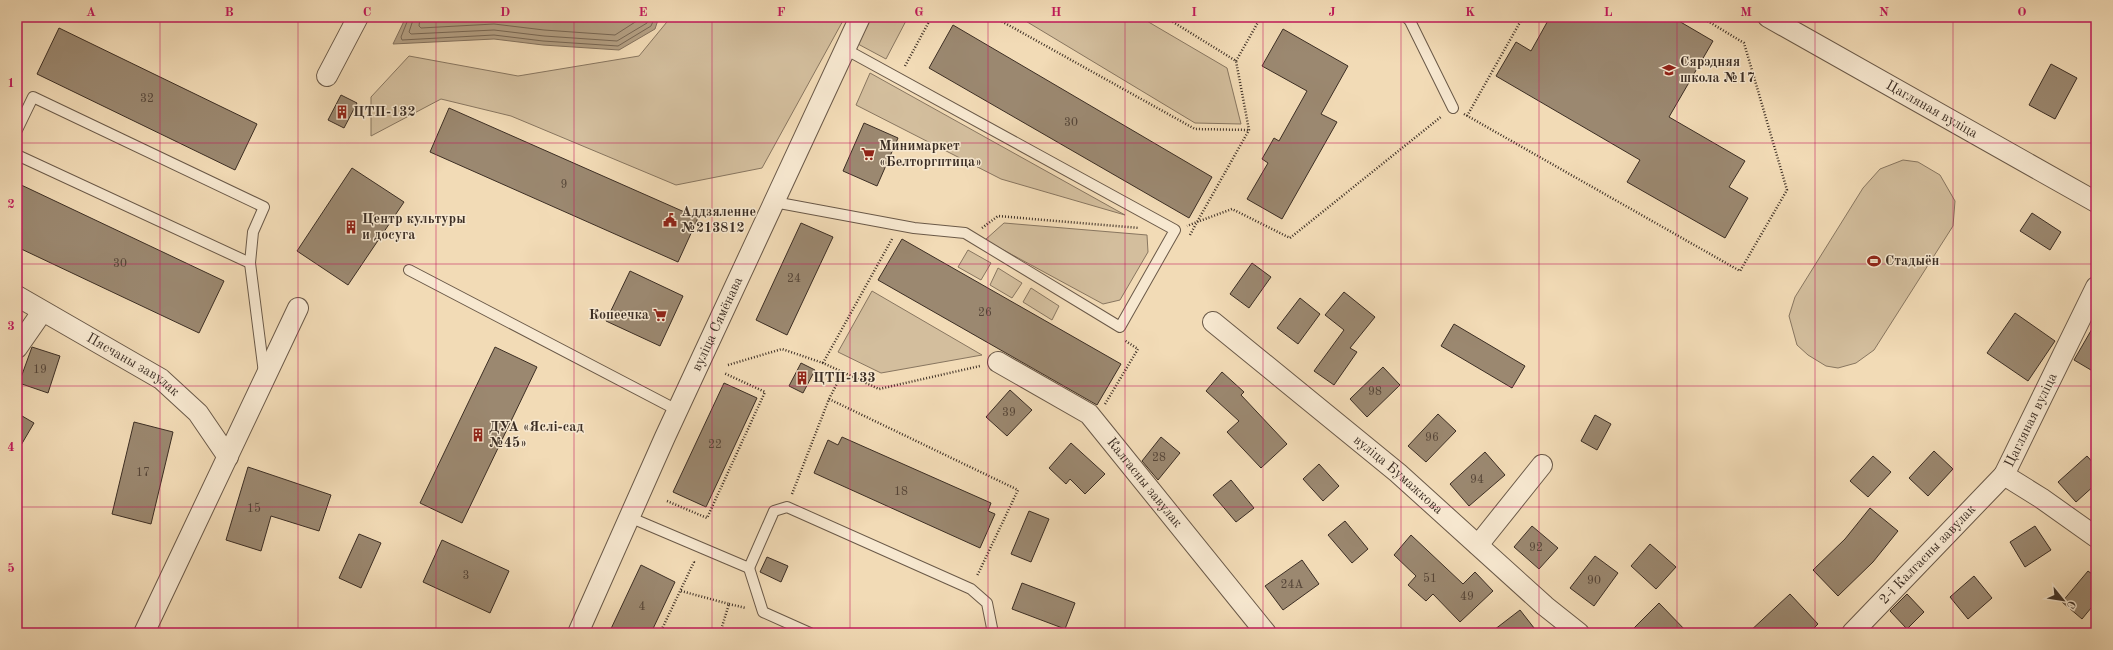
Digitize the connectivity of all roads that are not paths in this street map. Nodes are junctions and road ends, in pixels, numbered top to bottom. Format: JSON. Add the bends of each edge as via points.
{"nodes":[{"id":1,"x":358,"y":17,"type":"edge"},
{"id":2,"x":860,"y":17,"type":"edge"},
{"id":3,"x":1406,"y":17,"type":"edge"},
{"id":4,"x":1768,"y":17,"type":"edge"},
{"id":5,"x":845,"y":49,"type":"junction"},
{"id":6,"x":327,"y":76,"type":"dead end"},
{"id":7,"x":1454,"y":108,"type":"road end"},
{"id":8,"x":17,"y":130,"type":"edge"},
{"id":9,"x":17,"y":155,"type":"edge"},
{"id":10,"x":774,"y":202,"type":"junction"},
{"id":11,"x":2096,"y":202,"type":"edge"},
{"id":12,"x":250,"y":263,"type":"junction"},
{"id":13,"x":409,"y":270,"type":"dead end"},
{"id":14,"x":2096,"y":287,"type":"edge"},
{"id":15,"x":17,"y":296,"type":"edge"},
{"id":16,"x":298,"y":308,"type":"dead end"},
{"id":17,"x":42,"y":312,"type":"junction"},
{"id":18,"x":1213,"y":322,"type":"dead end"},
{"id":19,"x":17,"y":348,"type":"edge"},
{"id":20,"x":998,"y":362,"type":"road end"},
{"id":21,"x":265,"y":379,"type":"junction"},
{"id":22,"x":677,"y":410,"type":"junction"},
{"id":23,"x":228,"y":457,"type":"junction"},
{"id":24,"x":1542,"y":465,"type":"dead end"},
{"id":25,"x":2004,"y":475,"type":"junction"},
{"id":26,"x":629,"y":517,"type":"junction"},
{"id":27,"x":2096,"y":537,"type":"edge"},
{"id":28,"x":1478,"y":545,"type":"junction"},
{"id":29,"x":749,"y":568,"type":"junction"},
{"id":30,"x":144,"y":633,"type":"edge"},
{"id":31,"x":578,"y":633,"type":"edge"},
{"id":32,"x":810,"y":633,"type":"edge"},
{"id":33,"x":993,"y":633,"type":"edge"},
{"id":34,"x":1266,"y":633,"type":"edge"},
{"id":35,"x":1579,"y":633,"type":"edge"},
{"id":36,"x":1852,"y":633,"type":"edge"}],
"edges":[{"from":1,"to":6,"type":"street"},
{"from":2,"to":5,"type":"street","name":"вуліца Сямёнава"},
{"from":3,"to":7,"type":"lane"},
{"from":4,"to":11,"type":"street","name":"Цагляная вуліца"},
{"from":5,"to":10,"type":"street","name":"вуліца Сямёнава"},
{"from":5,"to":10,"type":"lane","via":[[1175,230],[1120,327],[965,233],[914,228]]},
{"from":8,"to":12,"type":"lane","via":[[33,98],[264,207],[253,232]]},
{"from":9,"to":12,"type":"lane"},
{"from":10,"to":22,"type":"street","name":"вуліца Сямёнава"},
{"from":12,"to":21,"type":"lane"},
{"from":13,"to":22,"type":"lane"},
{"from":14,"to":25,"type":"street","name":"Цагляная вуліца"},
{"from":15,"to":17,"type":"street","name":"Пясчаны завулак"},
{"from":16,"to":21,"type":"street"},
{"from":17,"to":19,"type":"street"},
{"from":17,"to":23,"type":"street","name":"Пясчаны завулак","via":[[161,379],[198,413]]},
{"from":18,"to":28,"type":"street","name":"вуліца Бумажкова","via":[[1398,473]]},
{"from":20,"to":34,"type":"street","name":"Калгасны завулак","via":[[1089,414]]},
{"from":21,"to":23,"type":"street"},
{"from":22,"to":26,"type":"street","name":"вуліца Сямёнава"},
{"from":23,"to":30,"type":"street"},
{"from":24,"to":28,"type":"street"},
{"from":25,"to":27,"type":"street","name":"Цагляная вуліца"},
{"from":25,"to":36,"type":"street","name":"2-і Калгасны завулак"},
{"from":26,"to":29,"type":"lane"},
{"from":26,"to":31,"type":"street","name":"вуліца Сямёнава"},
{"from":28,"to":35,"type":"street","name":"вуліца Бумажкова"},
{"from":29,"to":32,"type":"lane","via":[[763,612]]},
{"from":29,"to":33,"type":"lane","via":[[774,511],[786,507],[971,589],[987,603]]}]}
